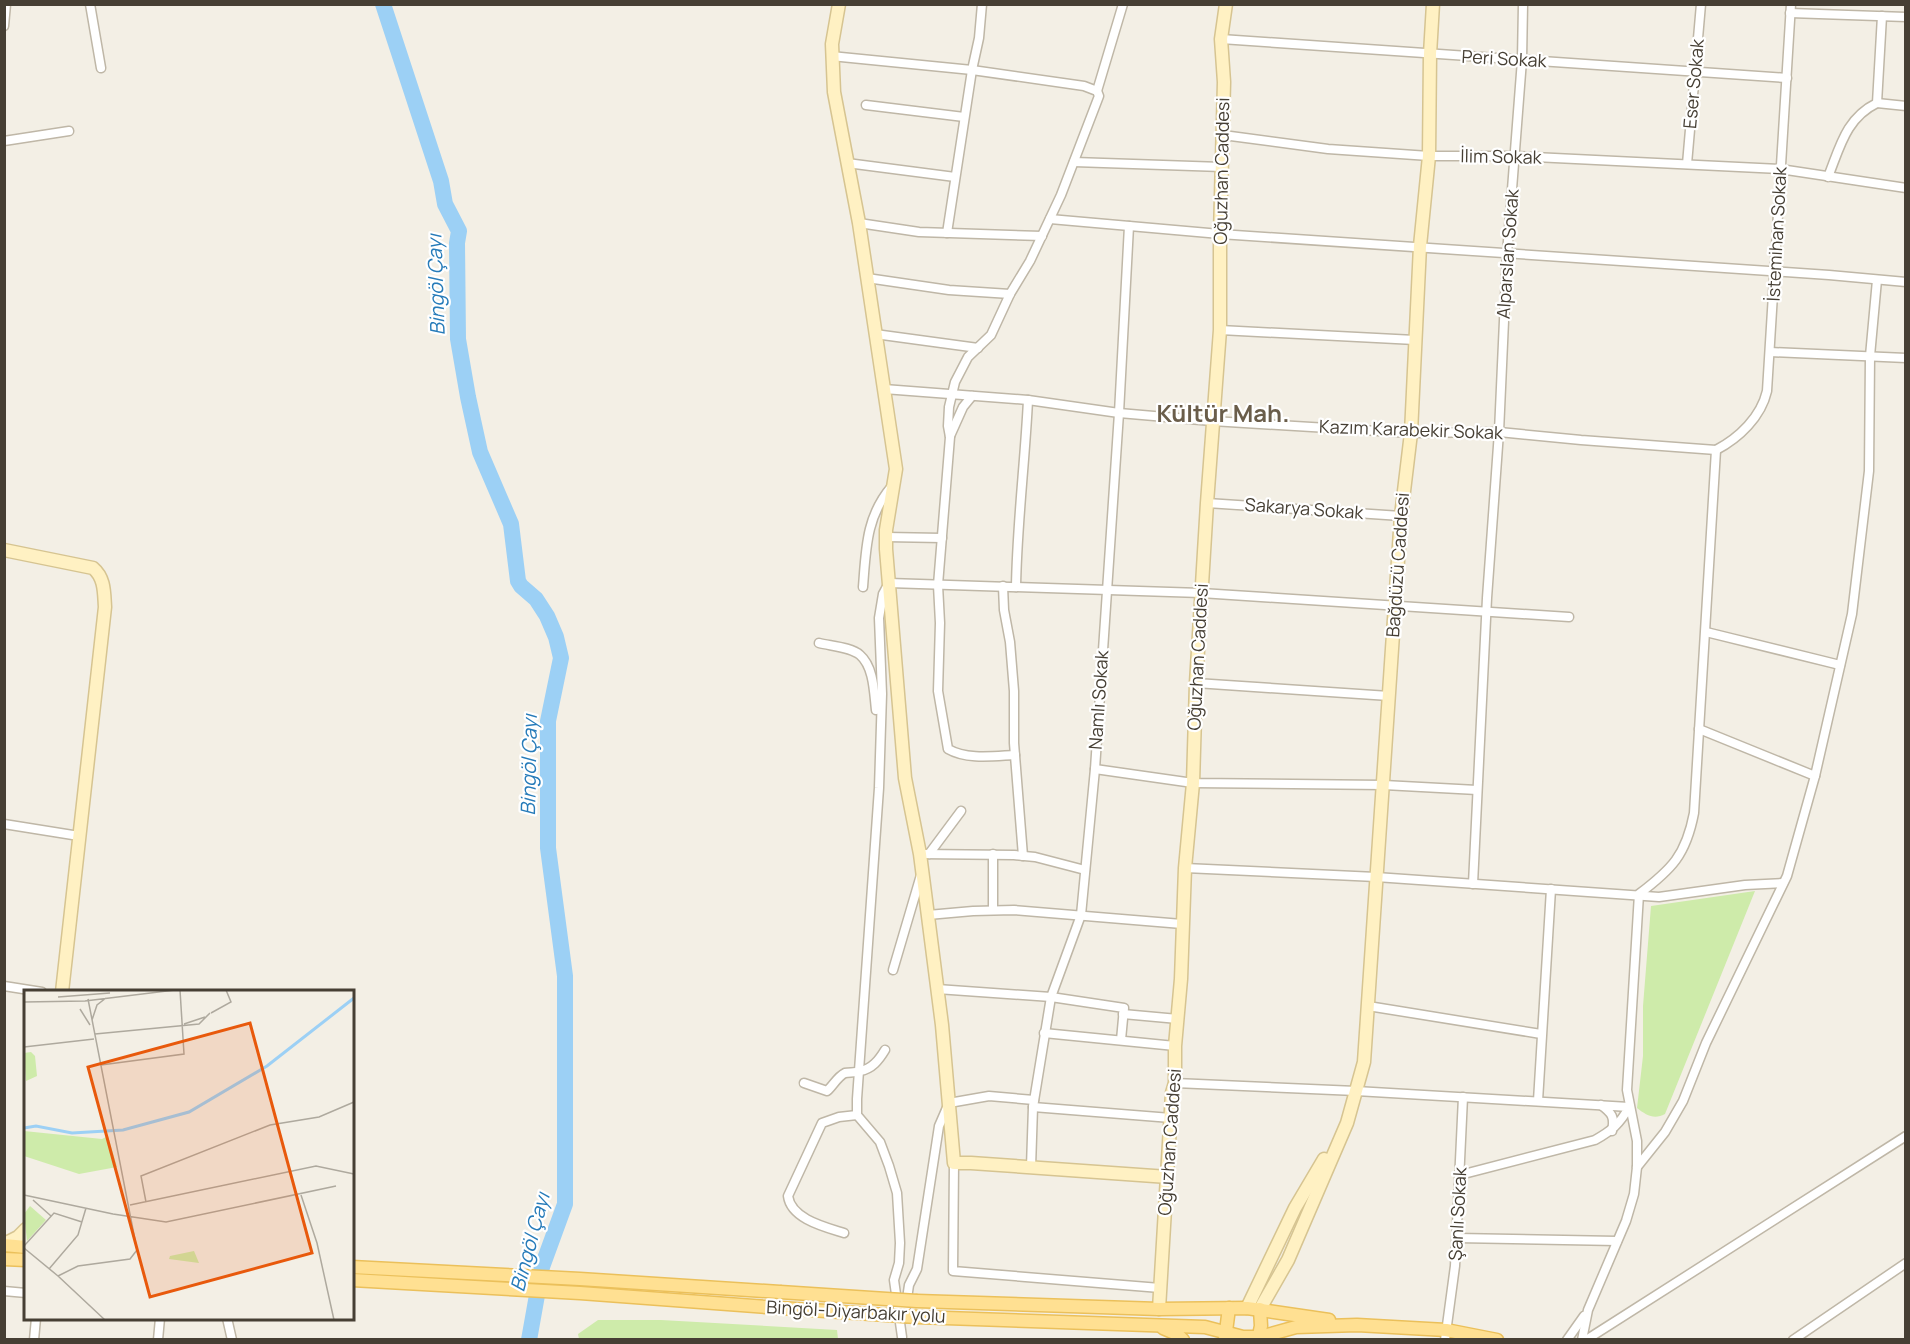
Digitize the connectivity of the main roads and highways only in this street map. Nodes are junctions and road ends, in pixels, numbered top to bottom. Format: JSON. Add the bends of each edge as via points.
{"nodes":[{"id":1,"x":4,"y":1244,"type":"edge"},
{"id":2,"x":24,"y":1246,"type":"edge"},
{"id":3,"x":4,"y":1259,"type":"edge"},
{"id":4,"x":24,"y":1260,"type":"edge"},
{"id":5,"x":354,"y":1268,"type":"edge"},
{"id":6,"x":354,"y":1280,"type":"edge"},
{"id":7,"x":1229,"y":1308,"type":"junction"},
{"id":8,"x":1260,"y":1309,"type":"junction"},
{"id":9,"x":1357,"y":1325,"type":"junction"},
{"id":10,"x":1156,"y":1326,"type":"junction"},
{"id":11,"x":1446,"y":1335,"type":"edge"},
{"id":12,"x":1225,"y":1336,"type":"edge"},
{"id":13,"x":1259,"y":1338,"type":"edge"},
{"id":14,"x":1183,"y":1340,"type":"edge"},
{"id":15,"x":1497,"y":1340,"type":"edge"}],
"edges":[{"from":1,"to":2,"type":"main road"},
{"from":3,"to":4,"type":"main road"},
{"from":5,"to":7,"type":"main road","name":"Bingöl-Diyarbakır yolu","bridge":true,"via":[[917,1301]]},
{"from":6,"to":10,"type":"main road","name":"Bingöl-Diyarbakır yolu","bridge":true,"via":[[917,1317]]},
{"from":7,"to":8,"type":"main road","name":"Bingöl-Diyarbakır yolu"},
{"from":7,"to":12,"type":"main road"},
{"from":8,"to":9,"type":"main road","name":"Bingöl-Diyarbakır yolu"},
{"from":8,"to":13,"type":"main road"},
{"from":9,"to":11,"type":"main road","name":"Bingöl-Diyarbakır yolu"},
{"from":9,"to":13,"type":"main road","name":"Bingöl-Diyarbakır yolu","via":[[1296,1327]]},
{"from":10,"to":12,"type":"main road","name":"Bingöl-Diyarbakır yolu","via":[[1205,1327]]},
{"from":10,"to":14,"type":"main road"},
{"from":11,"to":15,"type":"main road","name":"Bingöl-Diyarbakır yolu"},
{"from":12,"to":13,"type":"main road","name":"Bingöl-Diyarbakır yolu"}]}
